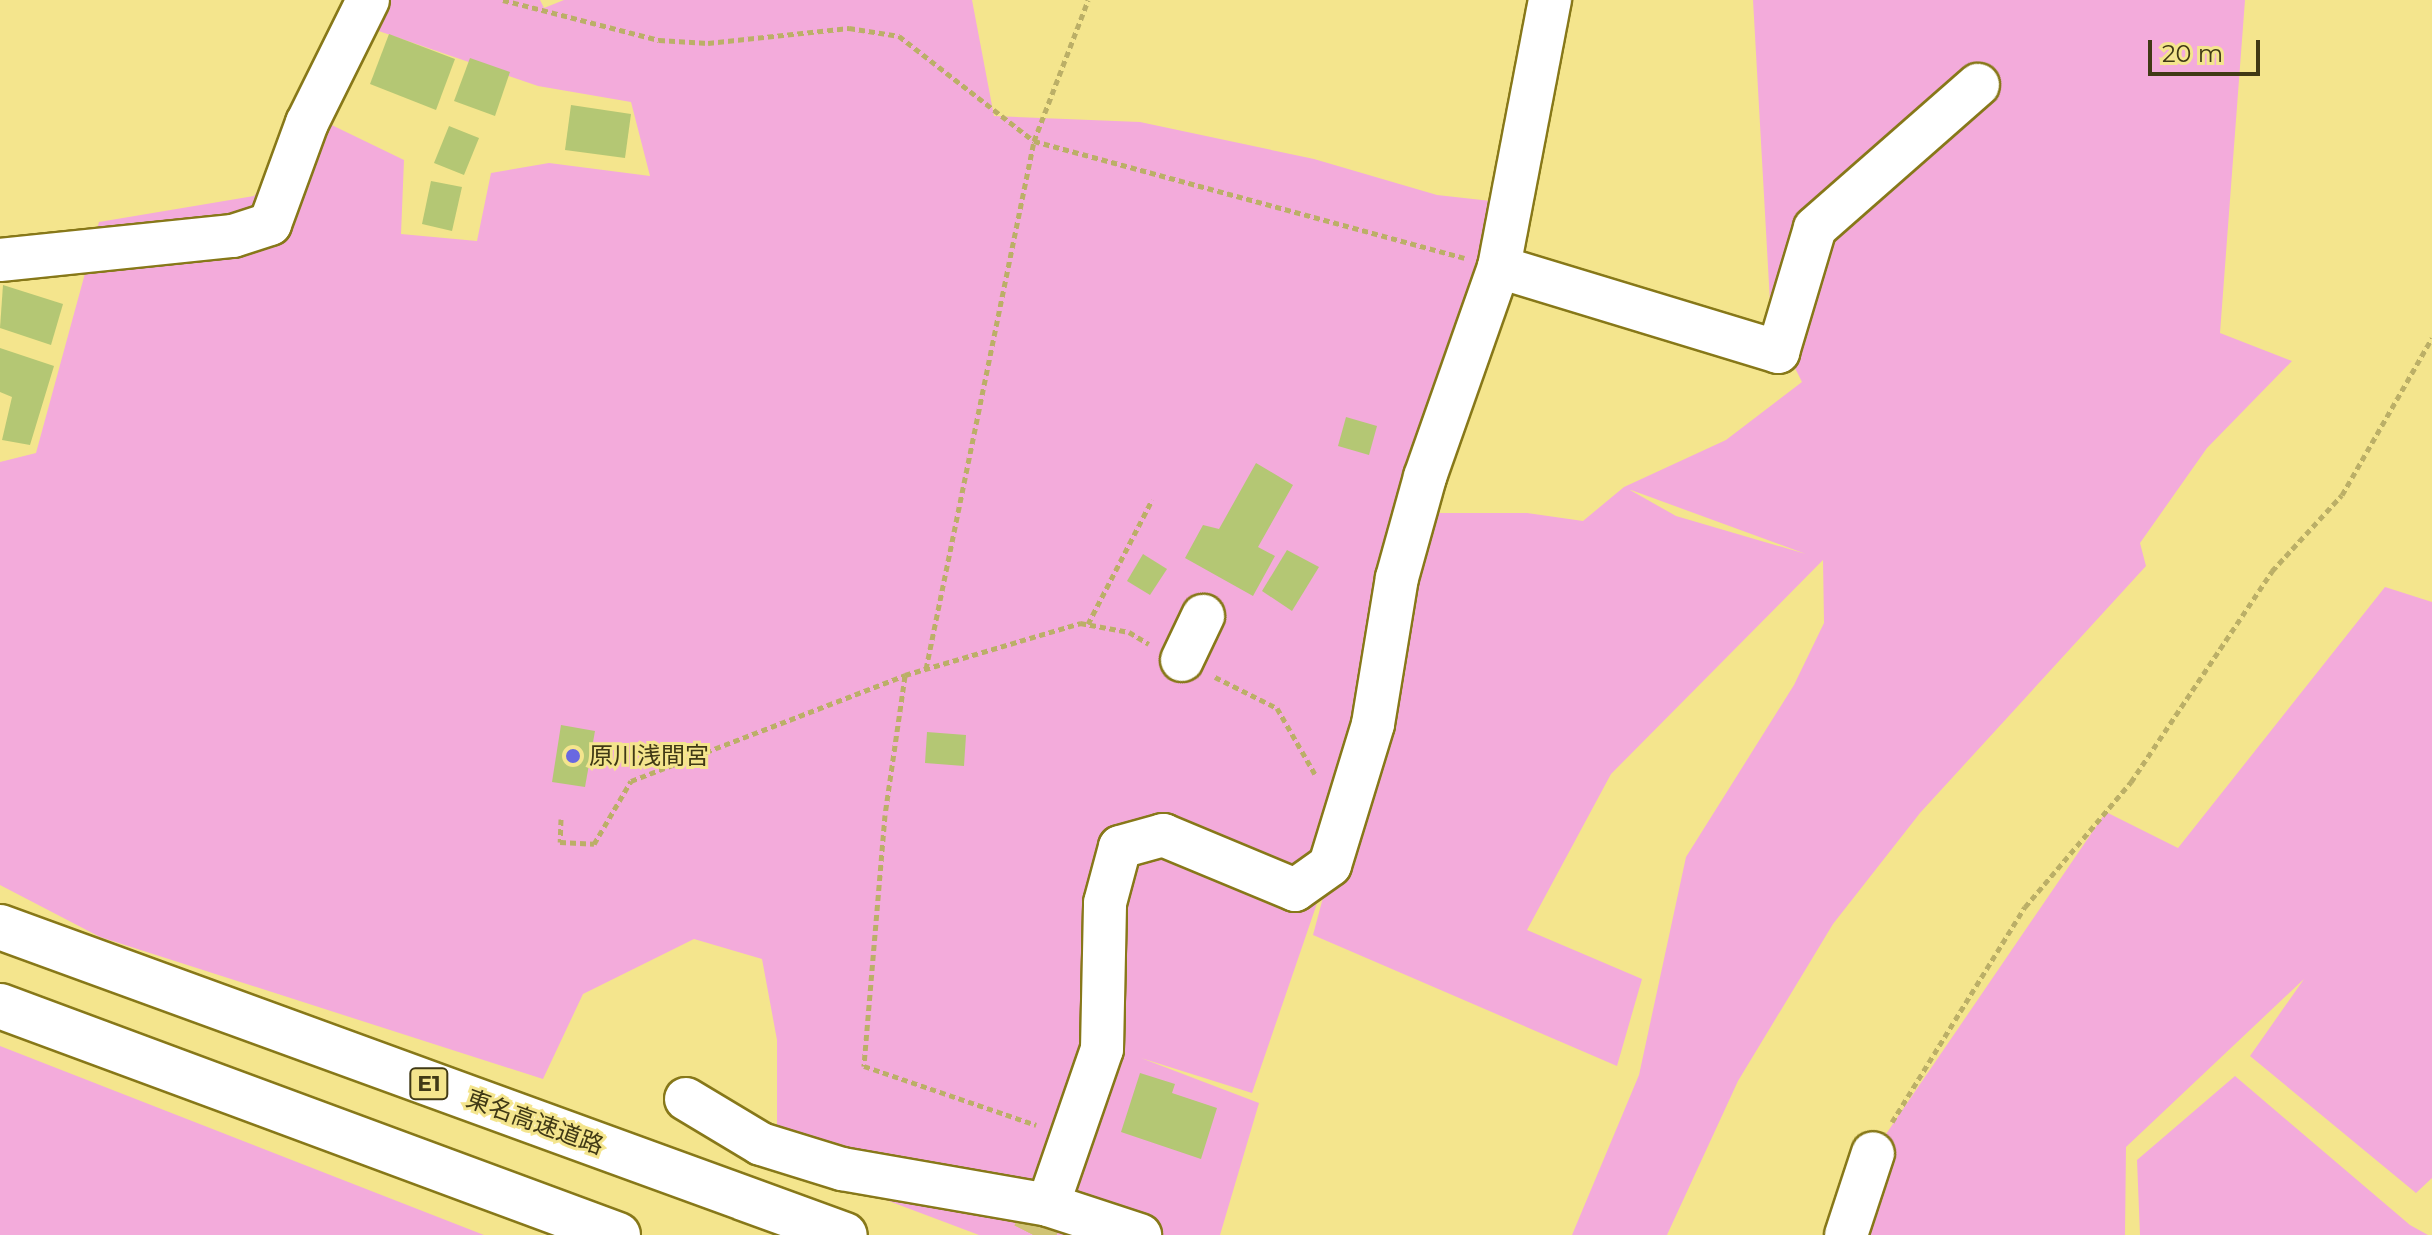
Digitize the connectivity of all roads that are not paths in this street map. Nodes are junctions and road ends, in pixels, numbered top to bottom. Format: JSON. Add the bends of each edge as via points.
{"nodes":[{"id":1,"x":368,"y":0,"type":"edge"},
{"id":2,"x":1550,"y":0,"type":"edge"},
{"id":3,"x":1978,"y":85,"type":"dead end"},
{"id":4,"x":0,"y":260,"type":"edge"},
{"id":5,"x":1499,"y":267,"type":"junction"},
{"id":6,"x":1203,"y":616,"type":"dead end"},
{"id":7,"x":1182,"y":660,"type":"road end"},
{"id":8,"x":6,"y":930,"type":"edge"},
{"id":9,"x":0,"y":1006,"type":"edge"},
{"id":10,"x":686,"y":1099,"type":"dead end"},
{"id":11,"x":1873,"y":1153,"type":"road end"},
{"id":12,"x":1048,"y":1205,"type":"junction"},
{"id":13,"x":618,"y":1235,"type":"edge"},
{"id":14,"x":845,"y":1235,"type":"edge"},
{"id":15,"x":1140,"y":1235,"type":"edge"},
{"id":16,"x":1846,"y":1235,"type":"edge"}],
"edges":[{"from":1,"to":4,"type":"street","via":[[307,123],[270,224],[233,236]]},
{"from":2,"to":5,"type":"street"},
{"from":3,"to":5,"type":"street","via":[[1815,228],[1778,352]]},
{"from":5,"to":12,"type":"street","via":[[1425,477],[1397,578],[1373,724],[1330,865],[1295,890],[1163,835],[1120,847],[1105,903],[1102,1049]]},
{"from":6,"to":7,"type":"street"},
{"from":8,"to":14,"type":"highway","name":"東名高速道路","number":"E1"},
{"from":9,"to":13,"type":"highway"},
{"from":10,"to":12,"type":"street","via":[[761,1144],[842,1169]]},
{"from":11,"to":16,"type":"street"},
{"from":12,"to":15,"type":"street"}]}
